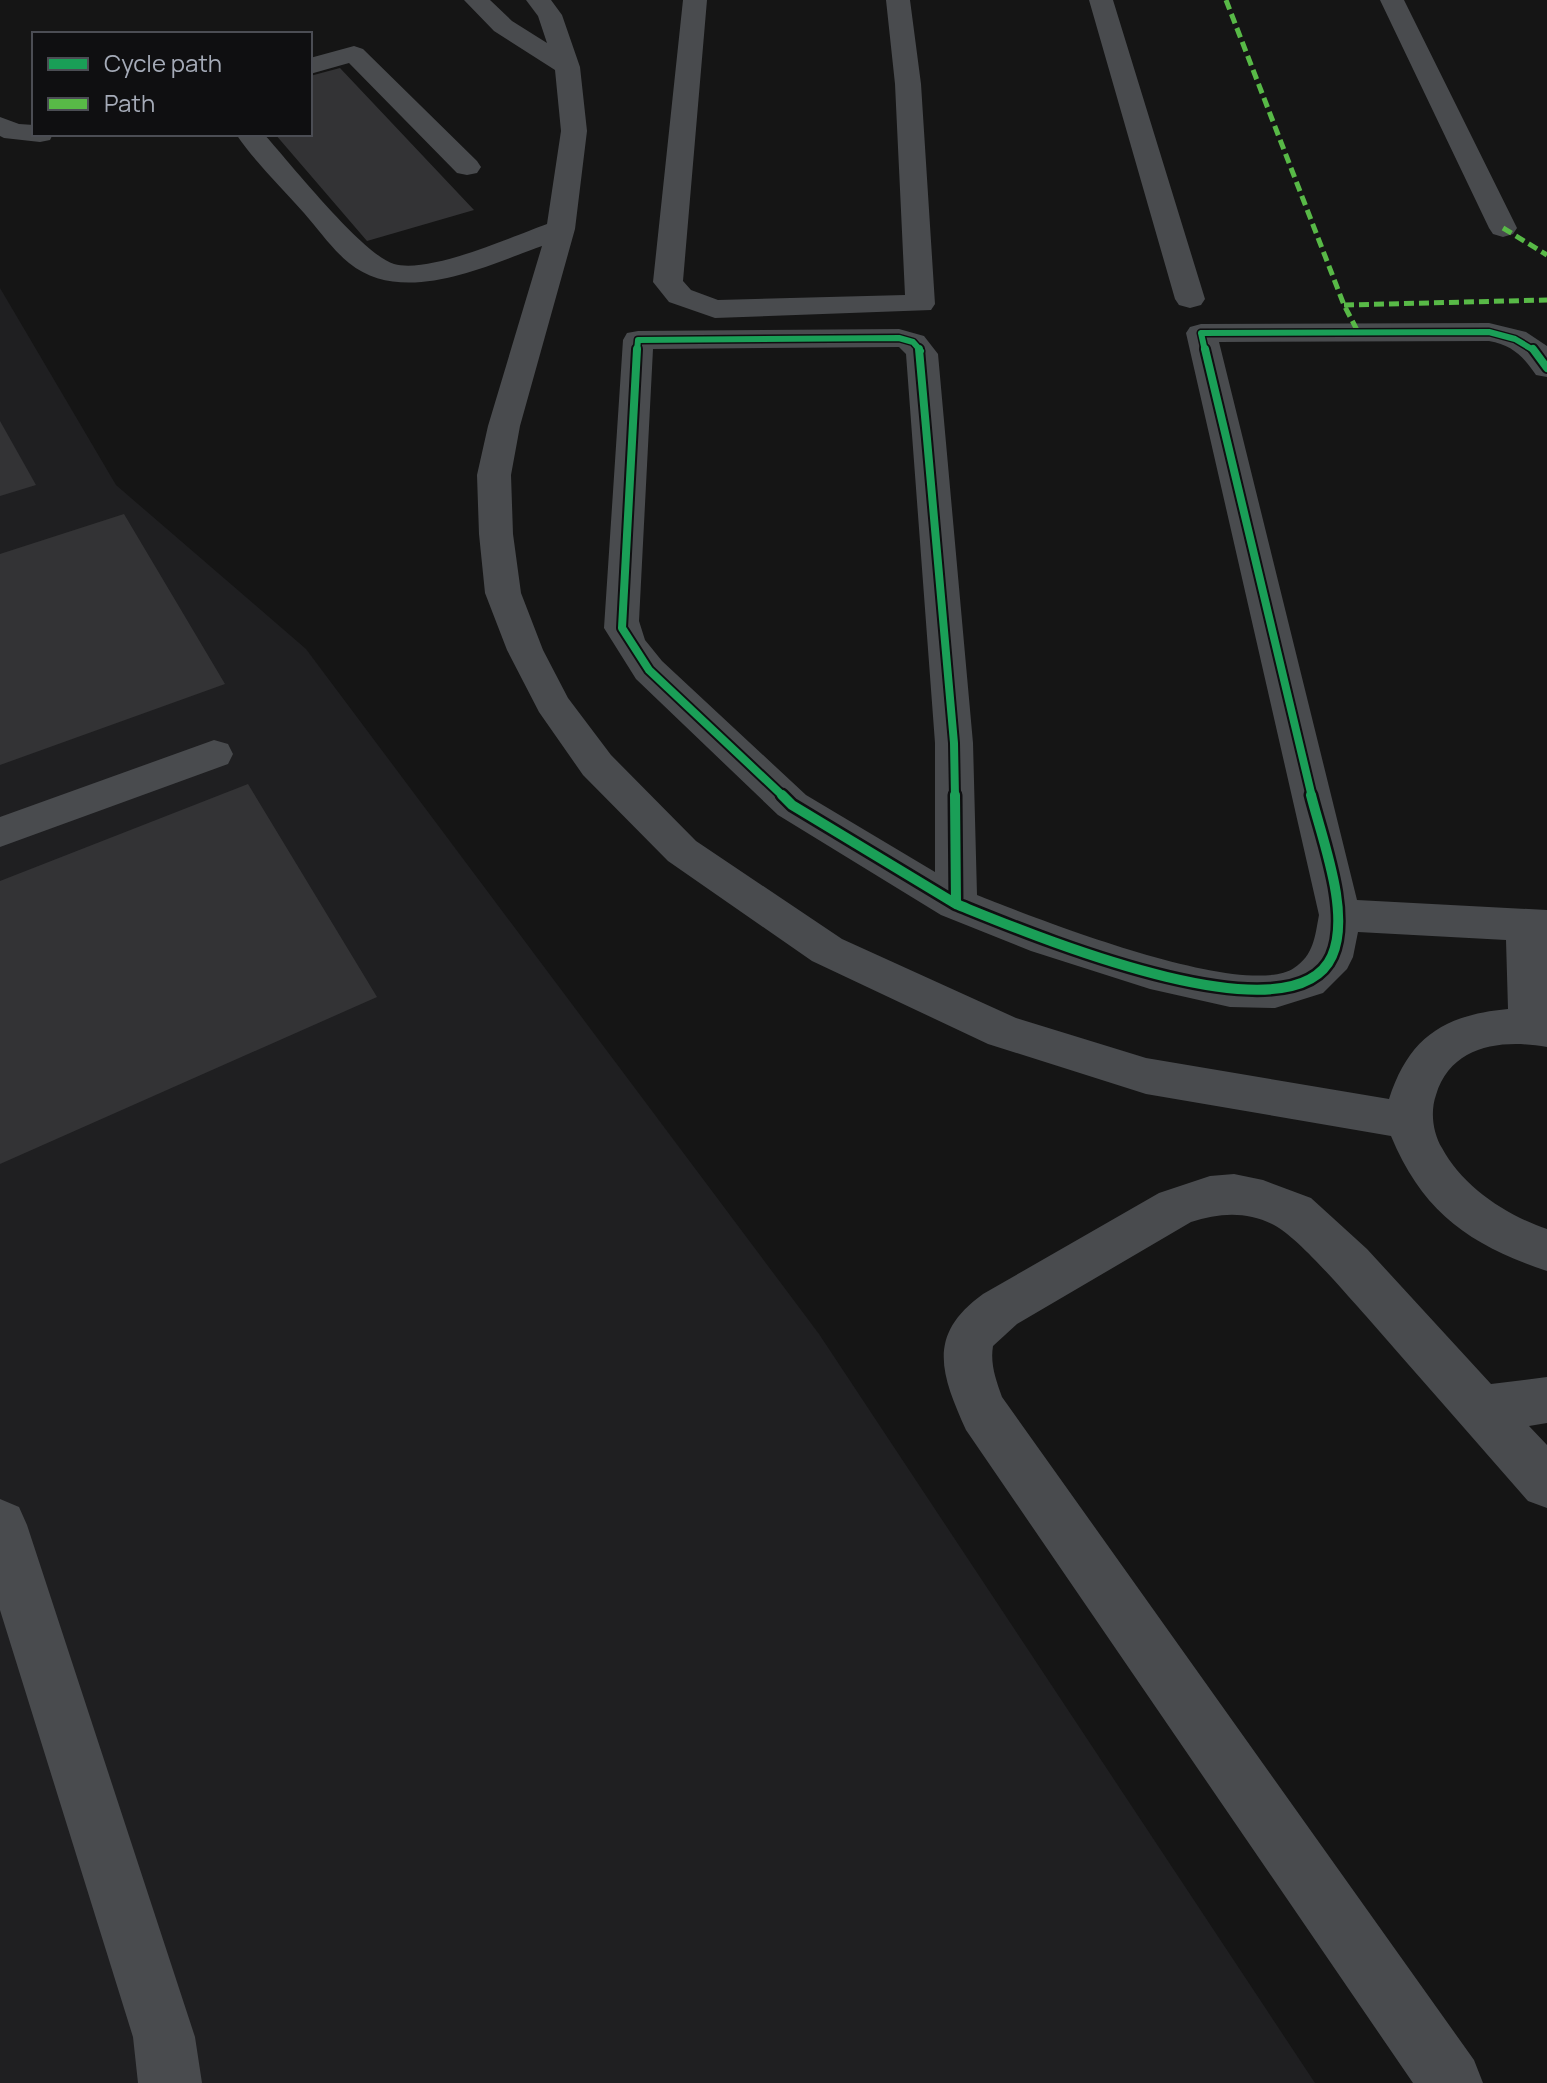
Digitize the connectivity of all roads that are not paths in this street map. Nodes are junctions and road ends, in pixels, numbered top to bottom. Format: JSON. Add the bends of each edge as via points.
{"nodes":[{"id":1,"x":476,"y":0,"type":"edge"},
{"id":2,"x":538,"y":0,"type":"edge"},
{"id":3,"x":695,"y":0,"type":"edge"},
{"id":4,"x":898,"y":0,"type":"edge"},
{"id":5,"x":1101,"y":0,"type":"edge"},
{"id":6,"x":1392,"y":0,"type":"edge"},
{"id":7,"x":312,"y":65,"type":"edge"},
{"id":8,"x":567,"y":67,"type":"junction"},
{"id":9,"x":0,"y":125,"type":"edge"},
{"id":10,"x":32,"y":133,"type":"edge"},
{"id":11,"x":251,"y":136,"type":"edge"},
{"id":12,"x":467,"y":167,"type":"dead end"},
{"id":13,"x":1503,"y":228,"type":"dead end"},
{"id":14,"x":561,"y":229,"type":"junction"},
{"id":15,"x":1190,"y":299,"type":"dead end"},
{"id":16,"x":864,"y":322,"type":"junction"},
{"id":17,"x":711,"y":324,"type":"junction"},
{"id":18,"x":1547,"y":368,"type":"edge"},
{"id":19,"x":214,"y":754,"type":"dead end"},
{"id":20,"x":0,"y":832,"type":"edge"},
{"id":21,"x":956,"y":904,"type":"junction"},
{"id":22,"x":1340,"y":915,"type":"junction"},
{"id":23,"x":1536,"y":924,"type":"edge"},
{"id":24,"x":1539,"y":1028,"type":"edge"},
{"id":25,"x":1410,"y":1121,"type":"junction"},
{"id":26,"x":1547,"y":1250,"type":"edge"},
{"id":27,"x":1547,"y":1400,"type":"edge"},
{"id":28,"x":1481,"y":1409,"type":"junction"},
{"id":29,"x":1547,"y":1483,"type":"edge"},
{"id":30,"x":0,"y":1525,"type":"edge"},
{"id":31,"x":170,"y":2083,"type":"edge"},
{"id":32,"x":1451,"y":2083,"type":"edge"}],
"edges":[{"from":1,"to":8,"type":"street","via":[[503,26]]},
{"from":2,"to":8,"type":"street","via":[[550,15]]},
{"from":3,"to":17,"type":"street","via":[[668,282]]},
{"from":4,"to":16,"type":"street","via":[[920,304]]},
{"from":5,"to":15,"type":"street"},
{"from":6,"to":13,"type":"street"},
{"from":7,"to":12,"type":"street","via":[[354,54]]},
{"from":8,"to":14,"type":"street","via":[[574,131]]},
{"from":9,"to":10,"type":"street"},
{"from":11,"to":14,"type":"street","via":[[357,255],[387,272],[430,272]]},
{"from":14,"to":25,"type":"street","via":[[496,463],[496,534],[503,593],[525,650],[552,703],[597,765],[682,851],[827,950],[1003,1032],[1146,1076]]},
{"from":16,"to":17,"type":"street"},
{"from":16,"to":21,"type":"street","via":[[915,343],[922,354],[954,743]]},
{"from":17,"to":21,"type":"street","via":[[638,340],[622,631],[649,670],[792,805]]},
{"from":18,"to":22,"type":"street","via":[[1536,350],[1489,332],[1201,333]]},
{"from":19,"to":20,"type":"street"},
{"from":21,"to":22,"type":"street","via":[[1046,940],[1230,990],[1275,991],[1308,981],[1332,957]]},
{"from":22,"to":23,"type":"street"},
{"from":23,"to":24,"type":"street"},
{"from":24,"to":25,"type":"street","via":[[1490,1027],[1454,1038],[1428,1059],[1412,1088]]},
{"from":25,"to":26,"type":"street","via":[[1423,1161],[1452,1199],[1494,1229]]},
{"from":27,"to":28,"type":"street"},
{"from":28,"to":29,"type":"street"},
{"from":28,"to":32,"type":"street","via":[[1350,1264],[1294,1212],[1234,1194],[1176,1207],[1000,1309],[981,1321],[969,1339],[966,1363],[984,1413]]},
{"from":30,"to":31,"type":"street","via":[[164,2037]]}]}
